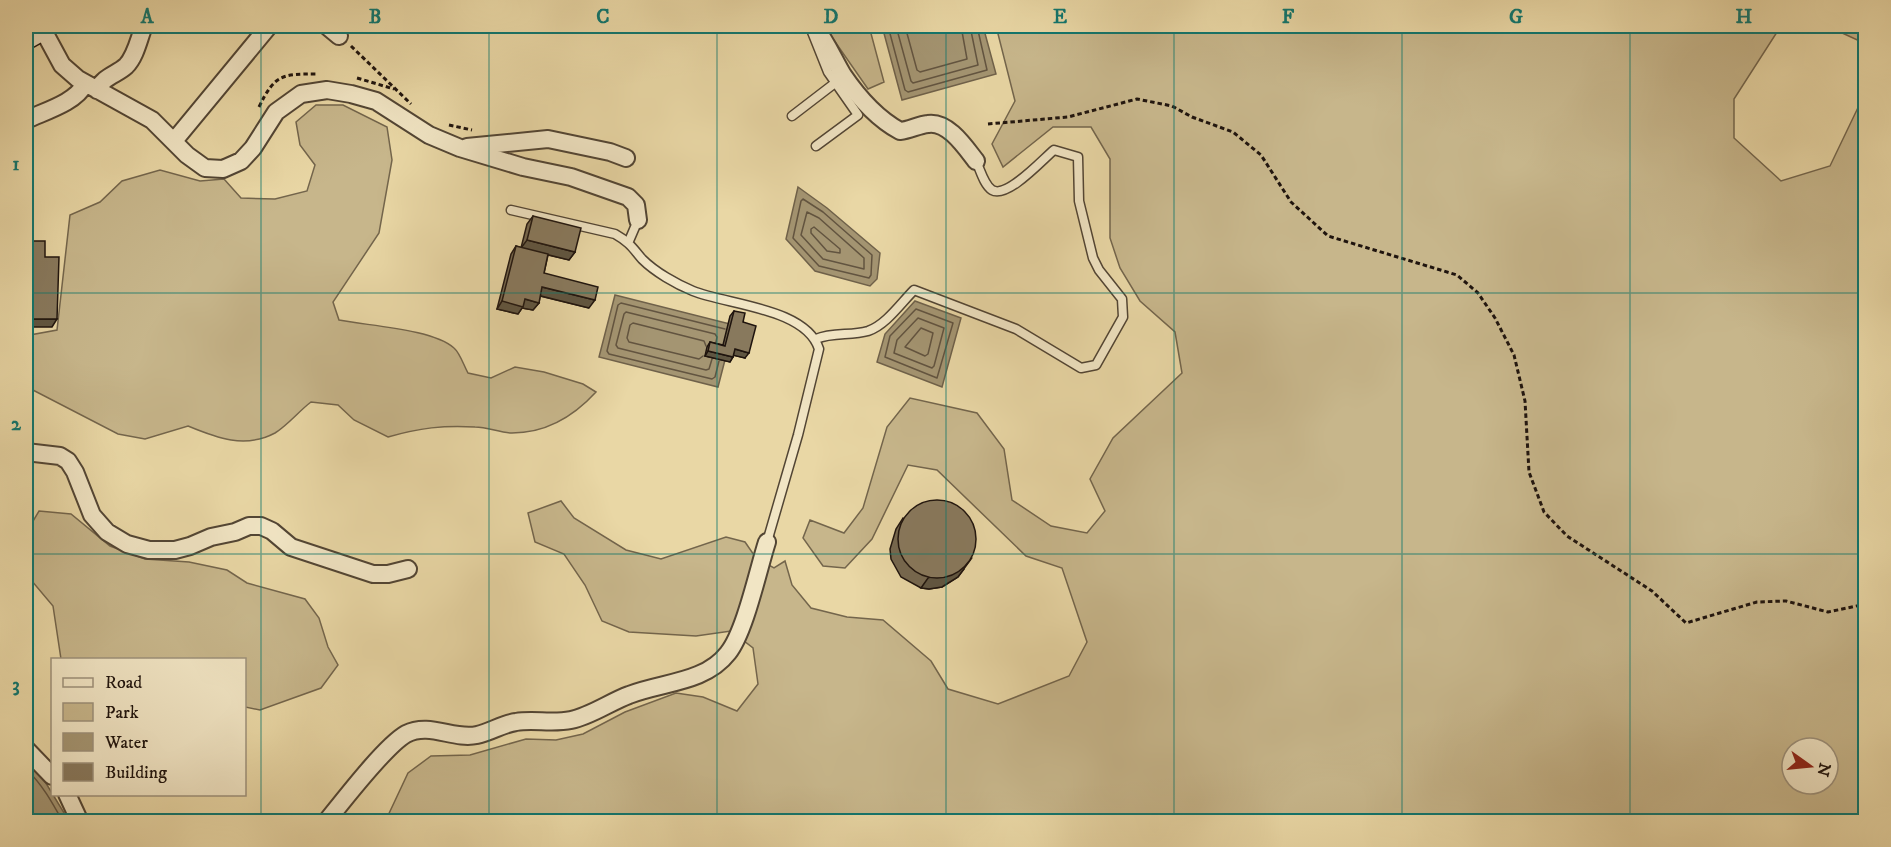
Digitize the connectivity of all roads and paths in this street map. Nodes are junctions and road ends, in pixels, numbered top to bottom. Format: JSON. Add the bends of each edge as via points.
{"nodes":[{"id":1,"x":144,"y":26,"type":"edge"},
{"id":2,"x":268,"y":26,"type":"edge"},
{"id":3,"x":815,"y":26,"type":"edge"},
{"id":4,"x":37,"y":30,"type":"edge"},
{"id":5,"x":333,"y":31,"type":"edge"},
{"id":6,"x":836,"y":83,"type":"junction"},
{"id":7,"x":91,"y":87,"type":"junction"},
{"id":8,"x":415,"y":108,"type":"dead end"},
{"id":9,"x":792,"y":116,"type":"dead end"},
{"id":10,"x":26,"y":120,"type":"edge"},
{"id":11,"x":445,"y":124,"type":"dead end"},
{"id":12,"x":988,"y":124,"type":"dead end"},
{"id":13,"x":474,"y":130,"type":"dead end"},
{"id":14,"x":174,"y":141,"type":"junction"},
{"id":15,"x":816,"y":146,"type":"dead end"},
{"id":16,"x":460,"y":148,"type":"junction"},
{"id":17,"x":626,"y":158,"type":"dead end"},
{"id":18,"x":975,"y":161,"type":"joint"},
{"id":19,"x":511,"y":210,"type":"dead end"},
{"id":20,"x":638,"y":220,"type":"joint"},
{"id":21,"x":629,"y":241,"type":"junction"},
{"id":22,"x":816,"y":339,"type":"junction"},
{"id":23,"x":26,"y":452,"type":"edge"},
{"id":24,"x":767,"y":542,"type":"joint"},
{"id":25,"x":408,"y":568,"type":"dead end"},
{"id":26,"x":1866,"y":604,"type":"edge"},
{"id":27,"x":26,"y":749,"type":"edge"},
{"id":28,"x":51,"y":775,"type":"edge"},
{"id":29,"x":67,"y":796,"type":"edge"},
{"id":30,"x":80,"y":822,"type":"edge"},
{"id":31,"x":326,"y":822,"type":"edge"}],
"edges":[{"from":1,"to":7,"type":"street","via":[[125,67]]},
{"from":2,"to":14,"type":"street"},
{"from":3,"to":6,"type":"lane","via":[[812,33]]},
{"from":3,"to":18,"type":"street","via":[[856,92],[887,124],[900,131],[929,123],[940,126]]},
{"from":4,"to":7,"type":"street","via":[[62,65]]},
{"from":5,"to":8,"type":"path","via":[[363,55]]},
{"from":6,"to":9,"type":"lane"},
{"from":6,"to":15,"type":"lane","via":[[858,115]]},
{"from":7,"to":10,"type":"street"},
{"from":7,"to":14,"type":"street","via":[[152,120]]},
{"from":11,"to":13,"type":"path"},
{"from":12,"to":26,"type":"path","via":[[1068,117],[1137,99],[1172,106],[1233,132],[1261,155],[1290,202],[1328,236],[1457,275],[1478,292],[1514,355],[1525,401],[1529,472],[1544,512],[1567,536],[1652,591],[1686,623],[1757,602],[1786,601],[1828,612]]},
{"from":14,"to":16,"type":"street","via":[[205,168],[223,169],[241,161],[276,112],[301,94],[327,90],[376,101],[411,125]]},
{"from":16,"to":17,"type":"street","via":[[548,139]]},
{"from":16,"to":20,"type":"street","via":[[571,177],[628,197],[636,205]]},
{"from":18,"to":22,"type":"lane","via":[[986,184],[993,191],[1002,192],[1054,150],[1078,157],[1079,201],[1093,258],[1122,299],[1123,317],[1096,365],[1081,368],[1016,329],[914,290],[884,321],[868,331]]},
{"from":19,"to":21,"type":"lane","via":[[615,234]]},
{"from":20,"to":21,"type":"lane"},
{"from":21,"to":22,"type":"lane","via":[[652,267],[693,291],[802,325]]},
{"from":22,"to":24,"type":"lane","via":[[819,349]]},
{"from":23,"to":25,"type":"street","via":[[68,460],[92,515],[107,532],[127,544],[149,550],[175,550],[249,526],[261,526],[291,547],[374,574]]},
{"from":24,"to":31,"type":"street","via":[[739,636],[713,668],[689,679],[628,695],[574,720],[518,721],[461,737],[423,729],[406,734],[389,747]]},
{"from":27,"to":28,"type":"street"},
{"from":29,"to":30,"type":"street"}]}
